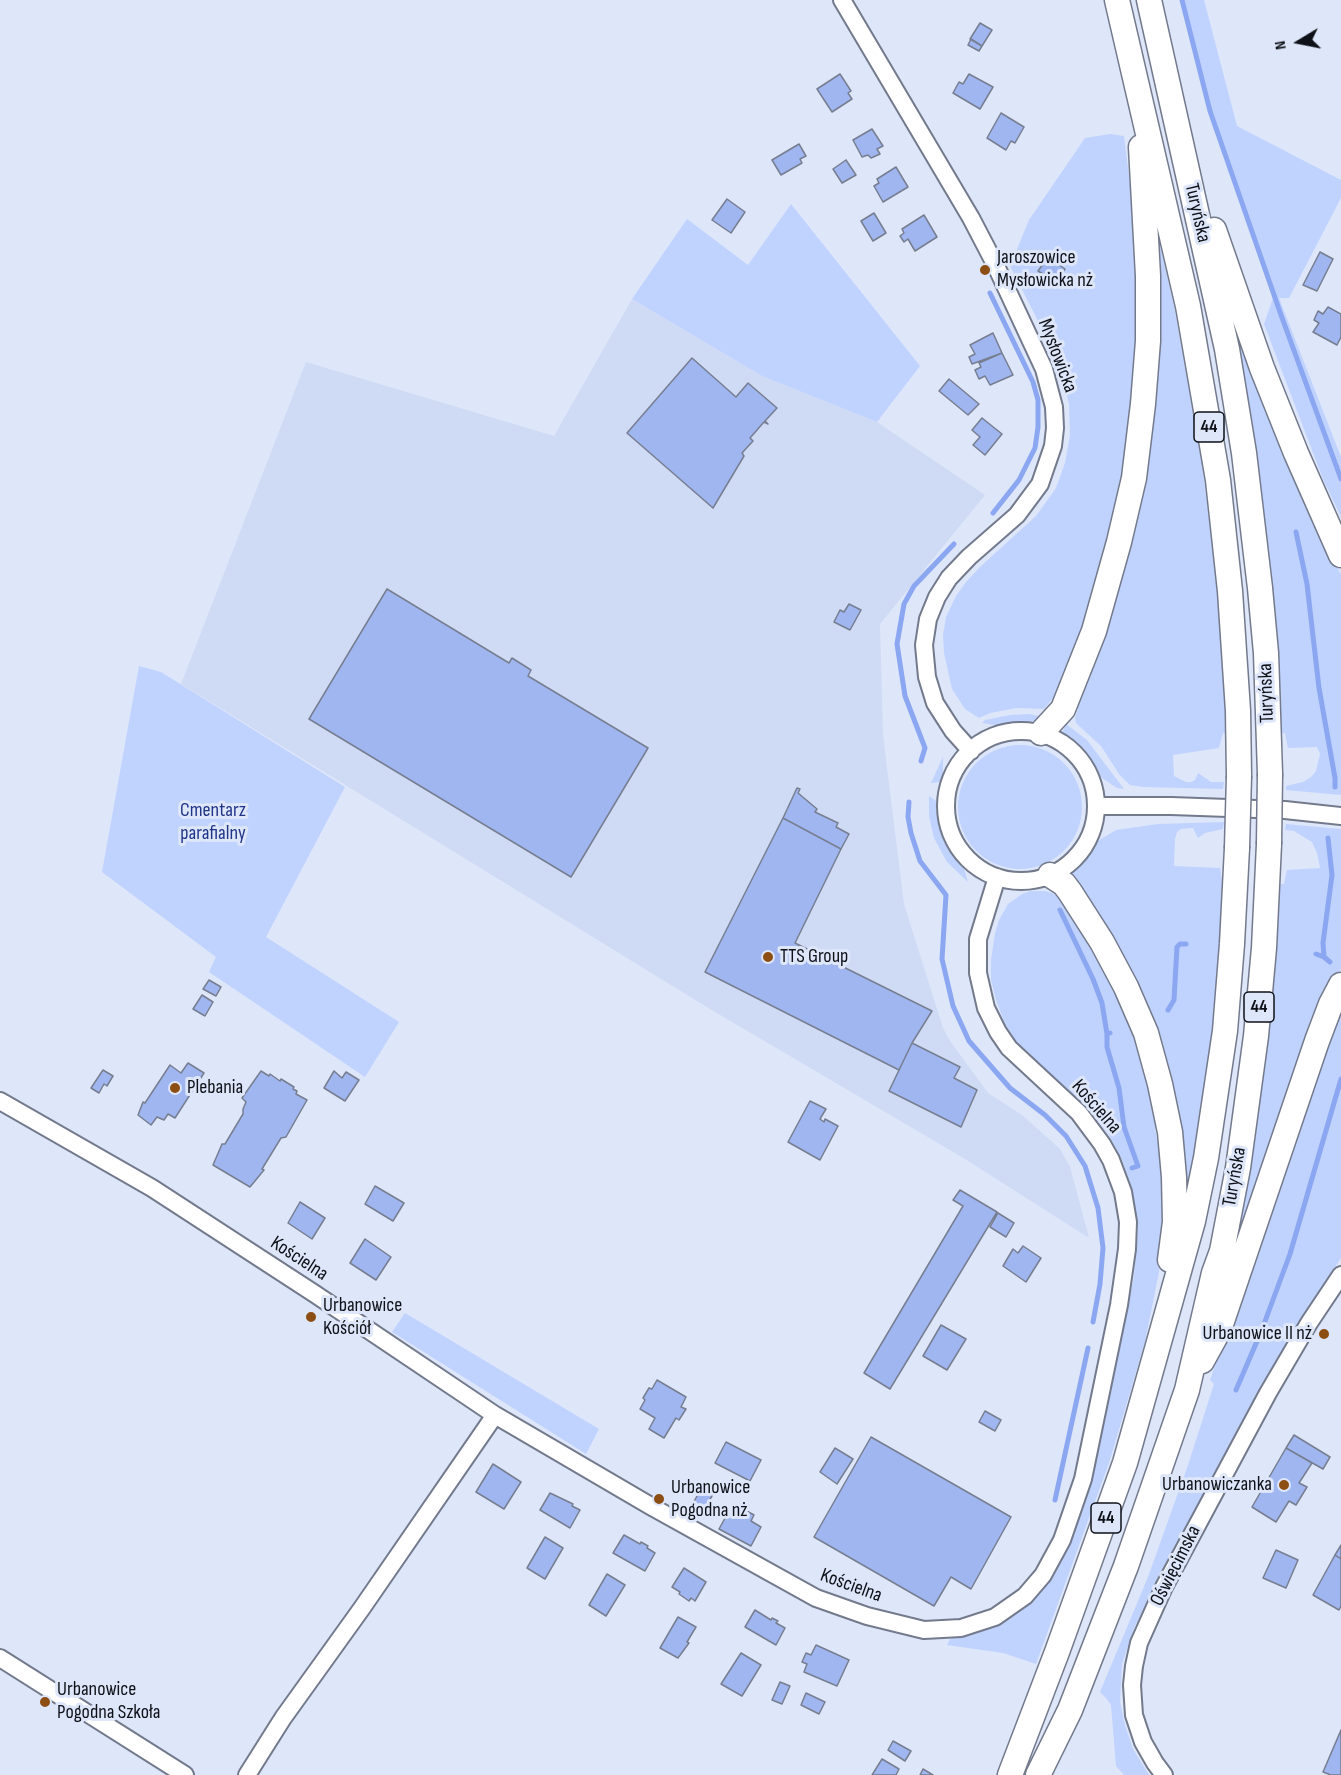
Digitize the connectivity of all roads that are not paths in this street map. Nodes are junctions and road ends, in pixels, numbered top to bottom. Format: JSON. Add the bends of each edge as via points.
{"nodes":[{"id":1,"x":842,"y":0,"type":"edge"},
{"id":2,"x":1118,"y":0,"type":"edge"},
{"id":3,"x":1149,"y":0,"type":"edge"},
{"id":4,"x":1138,"y":85,"type":"junction"},
{"id":5,"x":1176,"y":120,"type":"junction"},
{"id":6,"x":1341,"y":555,"type":"edge"},
{"id":7,"x":1041,"y":733,"type":"junction"},
{"id":8,"x":970,"y":751,"type":"junction"},
{"id":9,"x":1096,"y":806,"type":"junction"},
{"id":10,"x":1341,"y":816,"type":"edge"},
{"id":11,"x":1050,"y":876,"type":"junction"},
{"id":12,"x":997,"y":877,"type":"junction"},
{"id":13,"x":1341,"y":985,"type":"edge"},
{"id":14,"x":0,"y":1101,"type":"edge"},
{"id":15,"x":1341,"y":1275,"type":"edge"},
{"id":16,"x":1159,"y":1343,"type":"junction"},
{"id":17,"x":1187,"y":1390,"type":"junction"},
{"id":18,"x":495,"y":1415,"type":"junction"},
{"id":19,"x":0,"y":1658,"type":"edge"},
{"id":20,"x":185,"y":1775,"type":"edge"},
{"id":21,"x":247,"y":1775,"type":"edge"},
{"id":22,"x":1010,"y":1775,"type":"edge"},
{"id":23,"x":1038,"y":1775,"type":"edge"},
{"id":24,"x":1164,"y":1775,"type":"edge"}],
"edges":[{"from":1,"to":8,"type":"street","name":"Mysłowicka","via":[[986,247],[1044,369],[1054,407],[1053,446],[1040,484],[1017,515],[949,578],[928,619],[924,645],[927,677],[935,703]]},
{"from":2,"to":4,"type":"highway","name":"Turyńska","number":"44"},
{"from":3,"to":5,"type":"highway","name":"Turyńska","number":"44"},
{"from":4,"to":7,"type":"highway","via":[[1148,330],[1134,478],[1094,631],[1063,709]]},
{"from":4,"to":16,"type":"highway","name":"Turyńska","number":"44","bridge":true,"via":[[1188,306],[1218,480],[1238,711],[1237,848],[1225,1031],[1193,1221]]},
{"from":5,"to":6,"type":"highway","via":[[1262,368]]},
{"from":5,"to":17,"type":"highway","name":"Turyńska","number":"44","bridge":true,"via":[[1227,349],[1244,453],[1263,620],[1270,774],[1264,948],[1256,1036],[1222,1251]]},
{"from":7,"to":8,"type":"street","via":[[1004,733]]},
{"from":7,"to":9,"type":"street","via":[[1075,753],[1094,786]]},
{"from":8,"to":12,"type":"street","via":[[950,783],[948,821],[965,855]]},
{"from":9,"to":10,"type":"street","via":[[1286,810]]},
{"from":9,"to":11,"type":"street","via":[[1088,840],[1078,855]]},
{"from":11,"to":12,"type":"street","via":[[1032,880]]},
{"from":11,"to":16,"type":"highway","via":[[1070,892],[1126,987],[1146,1034],[1160,1084],[1170,1132],[1175,1222]]},
{"from":12,"to":18,"type":"street","name":"Kościelna","via":[[978,939],[978,973],[986,1008],[1009,1048],[1079,1113],[1102,1144],[1121,1186],[1128,1231],[1121,1296],[1083,1479],[1062,1539],[1032,1589],[995,1617],[961,1628],[924,1630],[867,1616],[816,1598]]},
{"from":13,"to":17,"type":"highway","via":[[1317,1041],[1219,1330]]},
{"from":14,"to":18,"type":"street","name":"Kościelna","via":[[161,1194]]},
{"from":15,"to":24,"type":"street","name":"Oświęcimska","via":[[1257,1413],[1139,1642],[1132,1685],[1134,1715],[1143,1742]]},
{"from":16,"to":22,"type":"highway","number":"44","via":[[1121,1474]]},
{"from":17,"to":23,"type":"highway","number":"44","via":[[1090,1662]]},
{"from":18,"to":21,"type":"street"},
{"from":19,"to":20,"type":"street"}]}
